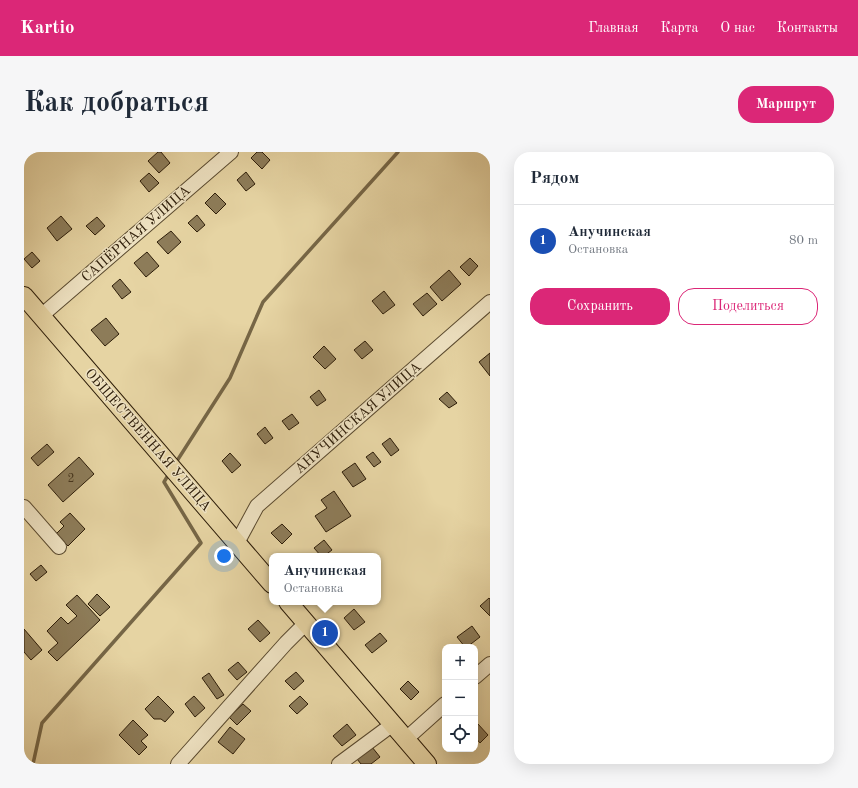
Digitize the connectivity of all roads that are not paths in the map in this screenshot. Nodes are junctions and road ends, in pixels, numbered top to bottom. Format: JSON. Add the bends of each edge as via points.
{"nodes":[{"id":1,"x":231,"y":152,"type":"edge"},
{"id":2,"x":490,"y":302,"type":"edge"},
{"id":3,"x":30,"y":307,"type":"edge"},
{"id":4,"x":24,"y":507,"type":"edge"},
{"id":5,"x":237,"y":543,"type":"junction"},
{"id":6,"x":60,"y":546,"type":"dead end"},
{"id":7,"x":269,"y":580,"type":"edge"},
{"id":8,"x":291,"y":605,"type":"edge"},
{"id":9,"x":306,"y":623,"type":"junction"},
{"id":10,"x":490,"y":664,"type":"edge"},
{"id":11,"x":478,"y":674,"type":"edge"},
{"id":12,"x":442,"y":707,"type":"edge"},
{"id":13,"x":393,"y":724,"type":"junction"},
{"id":14,"x":406,"y":739,"type":"junction"},
{"id":15,"x":178,"y":764,"type":"edge"},
{"id":16,"x":339,"y":764,"type":"edge"},
{"id":17,"x":427,"y":764,"type":"edge"}],
"edges":[{"from":1,"to":3,"type":"street","name":"САПЁРНАЯ УЛИЦА"},
{"from":2,"to":5,"type":"street","name":"АНУЧИНСКАЯ УЛИЦА","via":[[258,506]]},
{"from":3,"to":5,"type":"main road","name":"ОБЩЕСТВЕННАЯ УЛИЦА"},
{"from":4,"to":6,"type":"street"},
{"from":5,"to":7,"type":"main road","name":"ОБЩЕСТВЕННАЯ УЛИЦА"},
{"from":8,"to":9,"type":"main road"},
{"from":9,"to":13,"type":"main road"},
{"from":9,"to":15,"type":"street"},
{"from":10,"to":11,"type":"street"},
{"from":12,"to":14,"type":"street"},
{"from":13,"to":14,"type":"main road"},
{"from":13,"to":16,"type":"street"},
{"from":14,"to":17,"type":"main road"}]}
